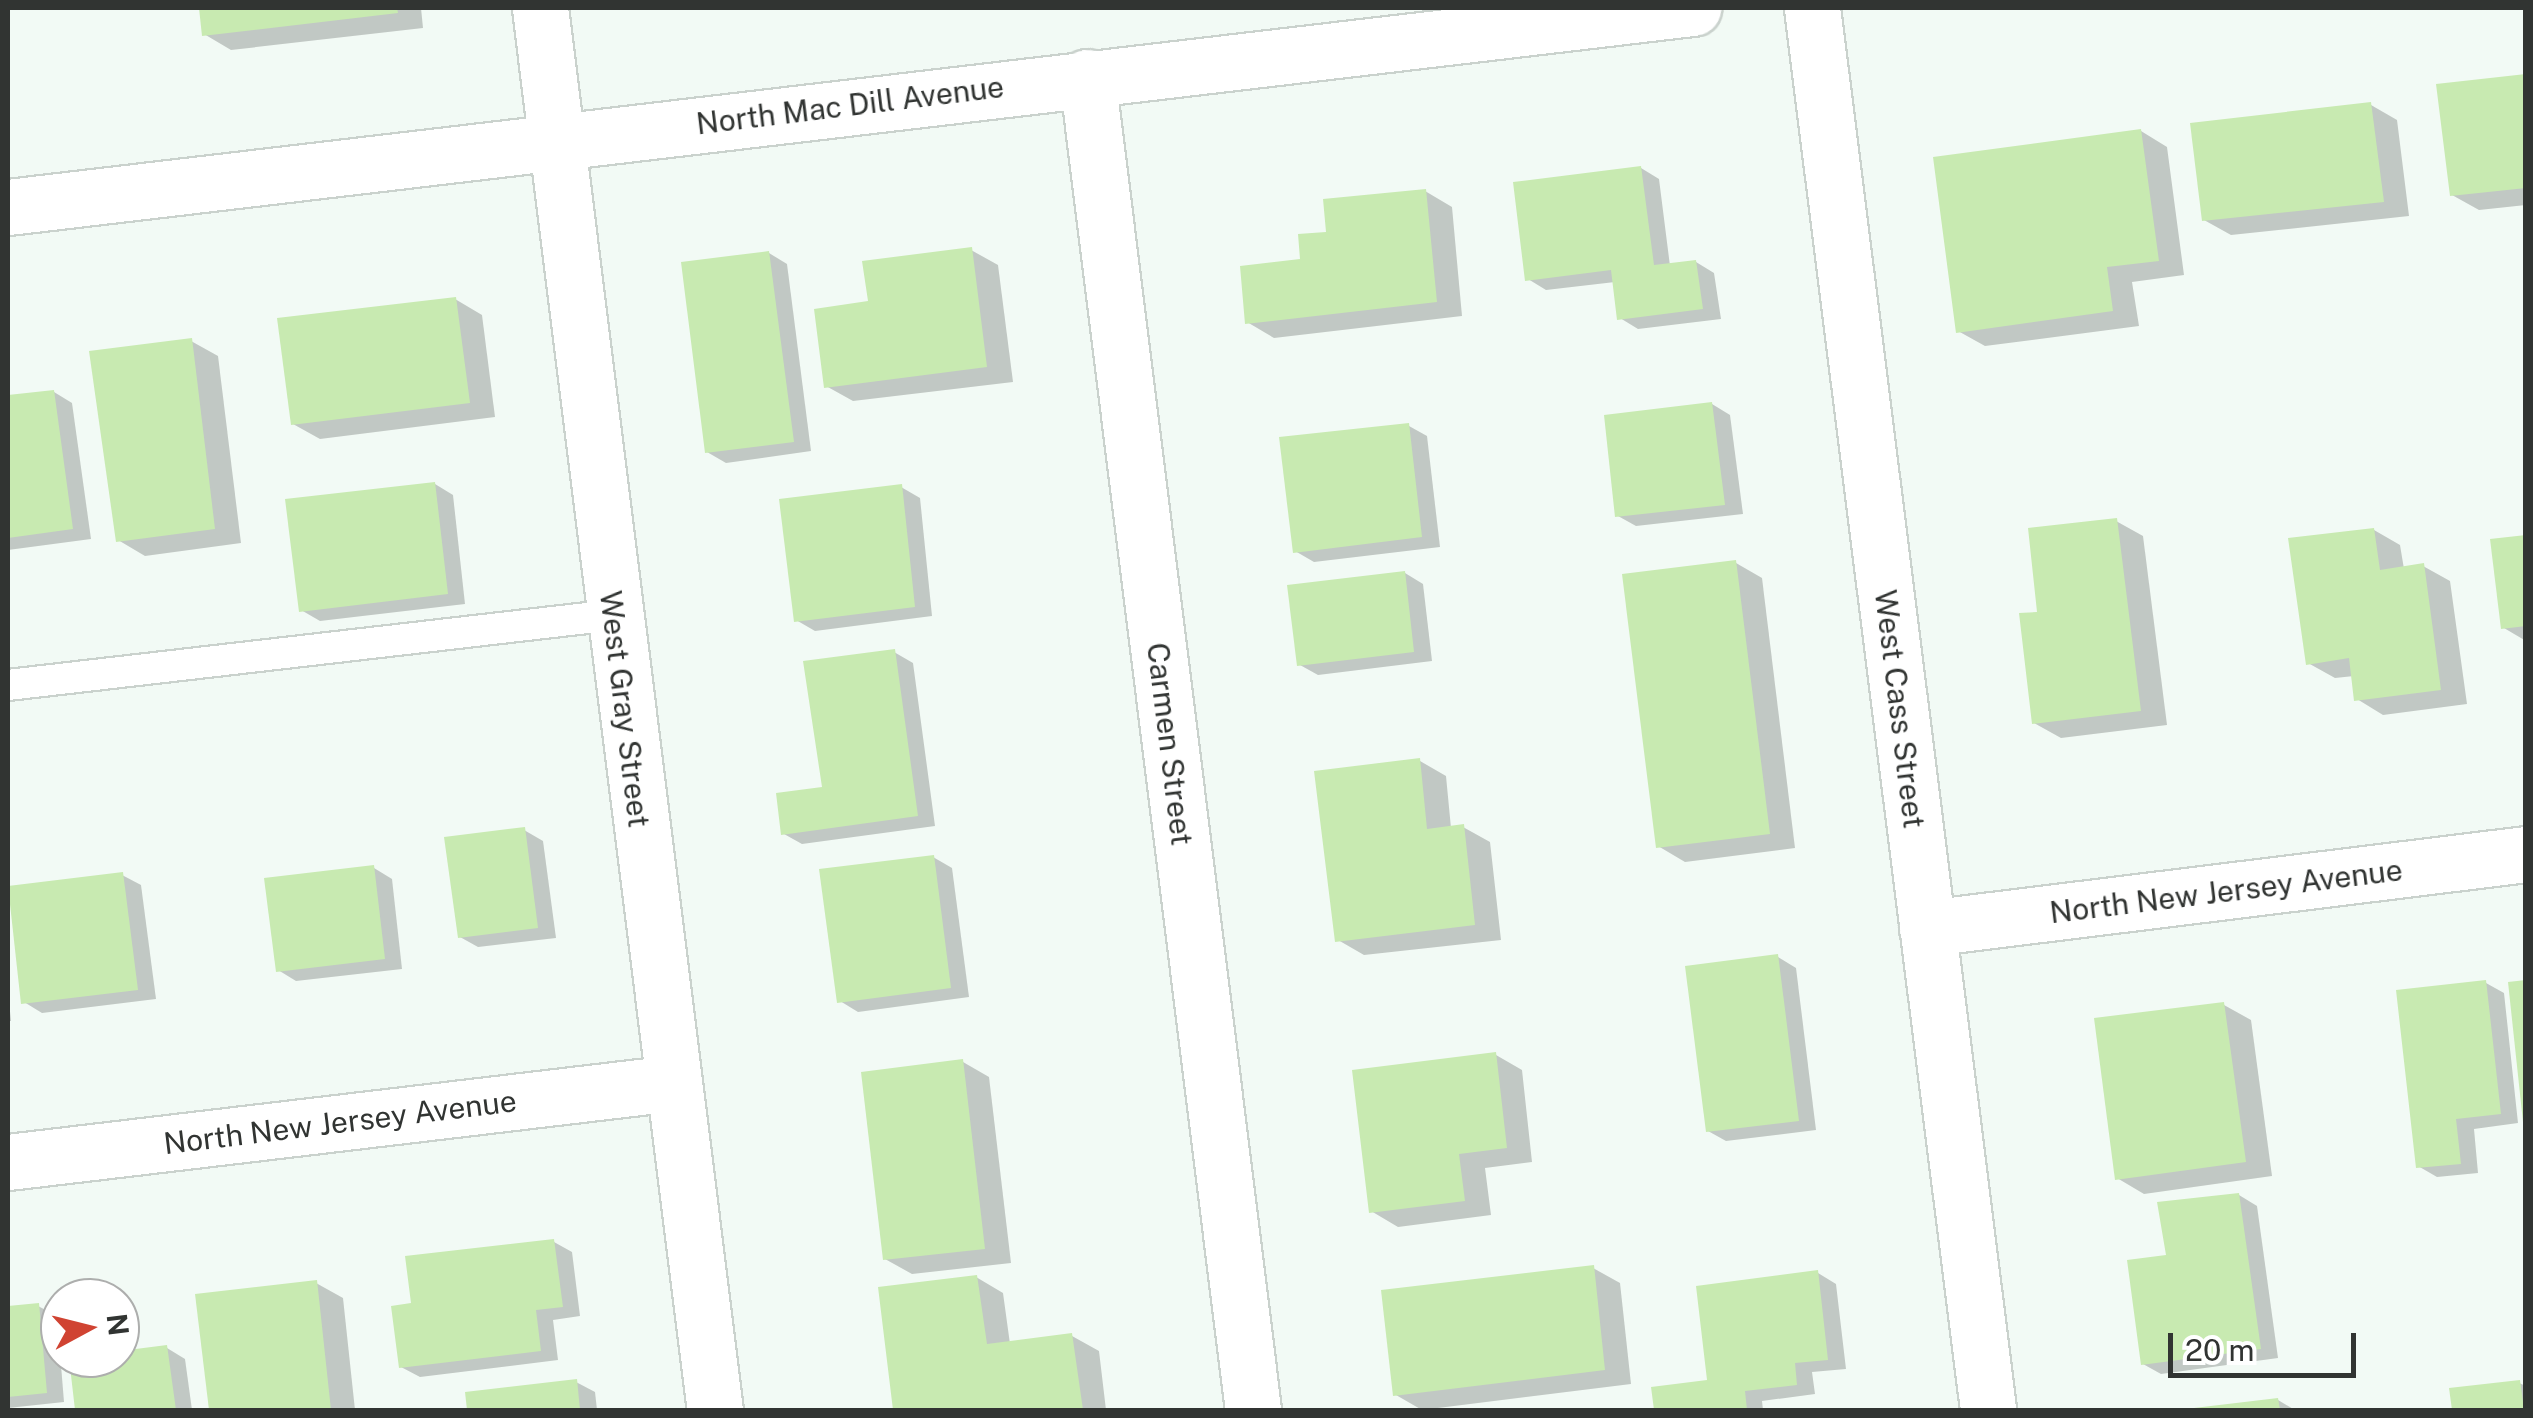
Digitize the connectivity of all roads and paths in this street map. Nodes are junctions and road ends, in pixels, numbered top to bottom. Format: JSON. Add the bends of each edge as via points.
{"nodes":[{"id":1,"x":540,"y":8,"type":"edge"},
{"id":2,"x":1693,"y":8,"type":"edge"},
{"id":3,"x":1812,"y":8,"type":"edge"},
{"id":4,"x":1088,"y":77,"type":"junction"},
{"id":5,"x":553,"y":141,"type":"junction"},
{"id":6,"x":8,"y":208,"type":"edge"},
{"id":7,"x":613,"y":615,"type":"junction"},
{"id":8,"x":8,"y":685,"type":"edge"},
{"id":9,"x":2526,"y":854,"type":"edge"},
{"id":10,"x":1927,"y":928,"type":"junction"},
{"id":11,"x":673,"y":1082,"type":"junction"},
{"id":12,"x":8,"y":1162,"type":"edge"},
{"id":13,"x":715,"y":1410,"type":"edge"},
{"id":14,"x":1252,"y":1410,"type":"edge"},
{"id":15,"x":1988,"y":1410,"type":"edge"}],
"edges":[{"from":1,"to":5,"type":"street","name":"West Gray Street"},
{"from":2,"to":4,"type":"street","name":"North Mac Dill Avenue"},
{"from":3,"to":10,"type":"street","name":"West Cass Street"},
{"from":4,"to":5,"type":"street","name":"North Mac Dill Avenue"},
{"from":4,"to":14,"type":"street","name":"Carmen Street"},
{"from":5,"to":6,"type":"street","name":"North Mac Dill Avenue"},
{"from":5,"to":7,"type":"street","name":"West Gray Street"},
{"from":7,"to":8,"type":"lane"},
{"from":7,"to":11,"type":"street","name":"West Gray Street"},
{"from":9,"to":10,"type":"street","name":"North New Jersey Avenue"},
{"from":10,"to":15,"type":"street","name":"West Cass Street"},
{"from":11,"to":12,"type":"street","name":"North New Jersey Avenue"},
{"from":11,"to":13,"type":"street","name":"West Gray Street"}]}
